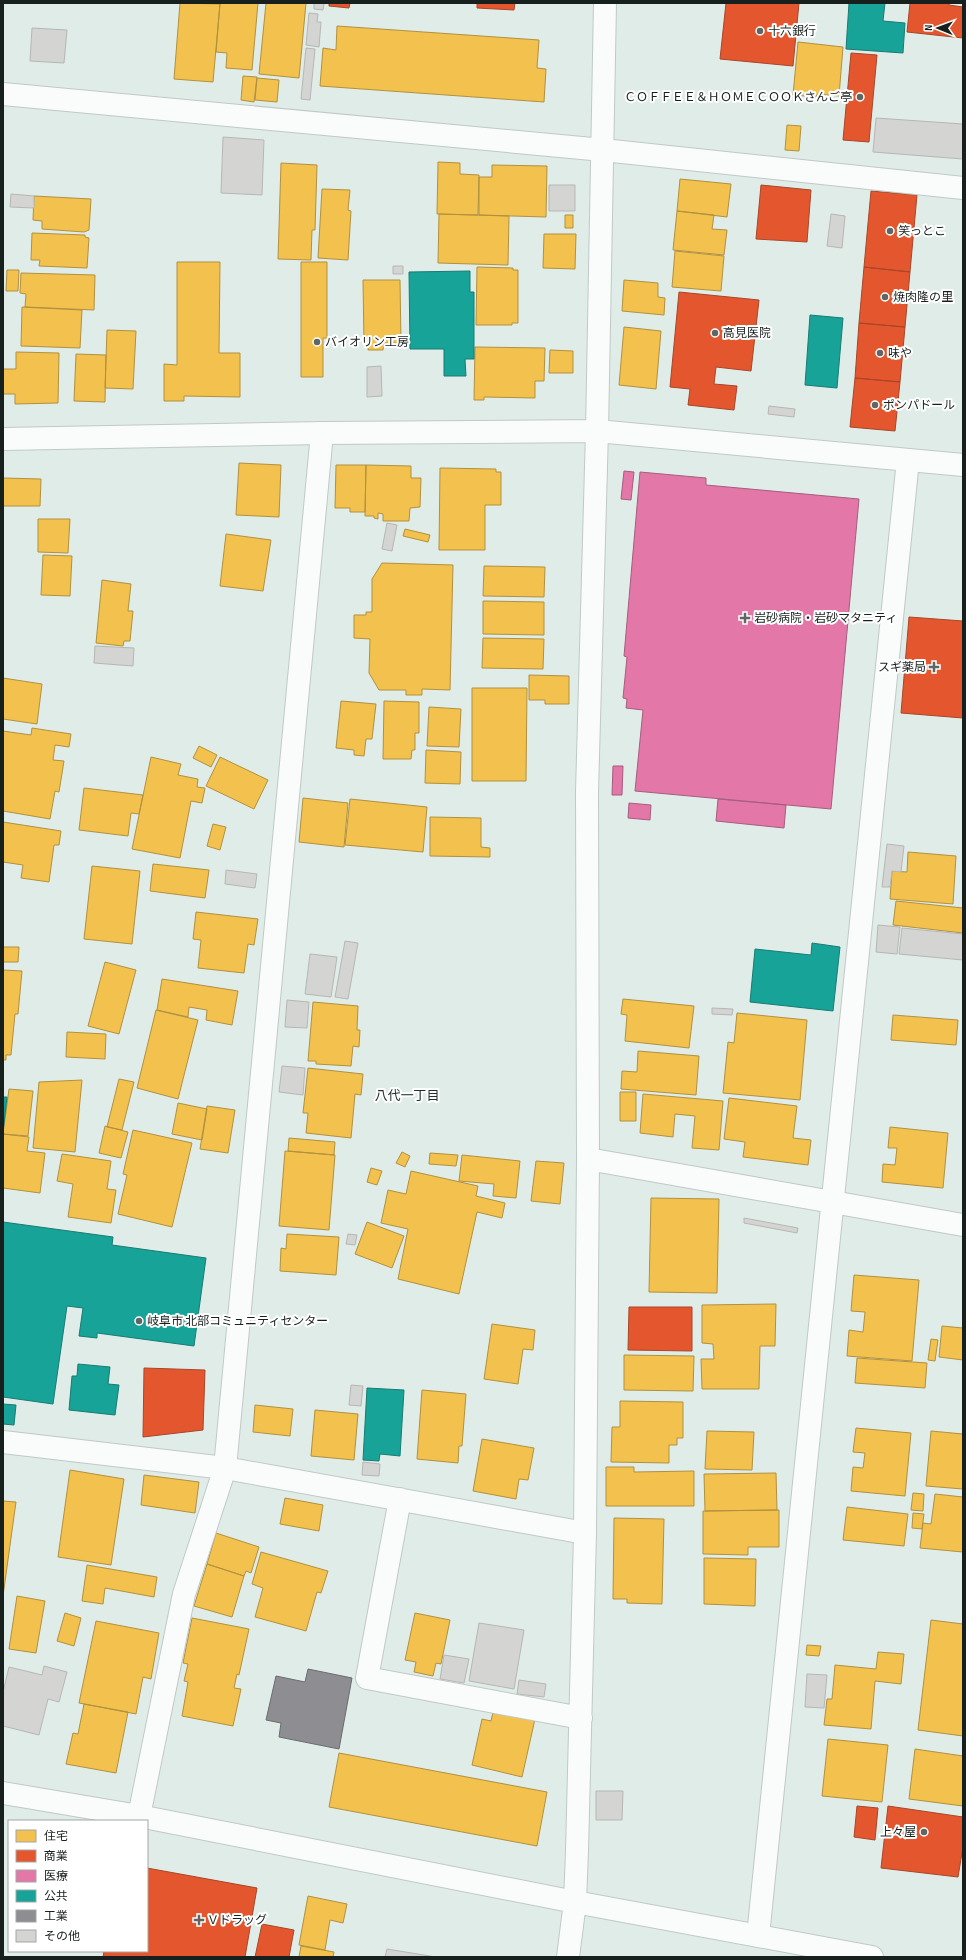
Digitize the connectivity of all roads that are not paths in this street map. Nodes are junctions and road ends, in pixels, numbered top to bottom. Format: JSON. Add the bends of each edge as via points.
{"nodes":[{"id":1,"x":605,"y":3,"type":"edge"},
{"id":2,"x":3,"y":94,"type":"edge"},
{"id":3,"x":603,"y":150,"type":"junction"},
{"id":4,"x":963,"y":188,"type":"edge"},
{"id":5,"x":597,"y":431,"type":"junction"},
{"id":6,"x":322,"y":433,"type":"junction"},
{"id":7,"x":3,"y":439,"type":"edge"},
{"id":8,"x":908,"y":460,"type":"junction"},
{"id":9,"x":963,"y":465,"type":"edge"},
{"id":10,"x":588,"y":1159,"type":"junction"},
{"id":11,"x":833,"y":1202,"type":"junction"},
{"id":12,"x":963,"y":1224,"type":"edge"},
{"id":13,"x":3,"y":1442,"type":"edge"},
{"id":14,"x":225,"y":1468,"type":"junction"},
{"id":15,"x":400,"y":1499,"type":"junction"},
{"id":16,"x":585,"y":1532,"type":"junction"},
{"id":17,"x":581,"y":1718,"type":"junction"},
{"id":18,"x":3,"y":1792,"type":"edge"},
{"id":19,"x":139,"y":1816,"type":"junction"},
{"id":20,"x":575,"y":1902,"type":"junction"},
{"id":21,"x":758,"y":1936,"type":"junction"},
{"id":22,"x":810,"y":1951,"type":"edge"},
{"id":23,"x":568,"y":1957,"type":"edge"},
{"id":24,"x":872,"y":1957,"type":"edge"}],
"edges":[{"from":1,"to":3,"type":"street"},
{"from":2,"to":3,"type":"street"},
{"from":3,"to":4,"type":"street"},
{"from":3,"to":5,"type":"street"},
{"from":5,"to":6,"type":"street"},
{"from":5,"to":8,"type":"street"},
{"from":5,"to":10,"type":"street","via":[[587,792]]},
{"from":6,"to":7,"type":"street"},
{"from":6,"to":14,"type":"street"},
{"from":8,"to":9,"type":"street"},
{"from":8,"to":11,"type":"street"},
{"from":10,"to":11,"type":"street"},
{"from":10,"to":16,"type":"street"},
{"from":11,"to":12,"type":"street"},
{"from":11,"to":21,"type":"street"},
{"from":13,"to":14,"type":"street"},
{"from":14,"to":15,"type":"street"},
{"from":14,"to":19,"type":"street","via":[[184,1594]]},
{"from":15,"to":16,"type":"street"},
{"from":15,"to":17,"type":"street","via":[[366,1678]]},
{"from":16,"to":17,"type":"street"},
{"from":17,"to":20,"type":"street"},
{"from":18,"to":19,"type":"street"},
{"from":19,"to":20,"type":"street"},
{"from":20,"to":21,"type":"street"},
{"from":20,"to":23,"type":"street"},
{"from":21,"to":22,"type":"street"},
{"from":22,"to":24,"type":"street"}]}
